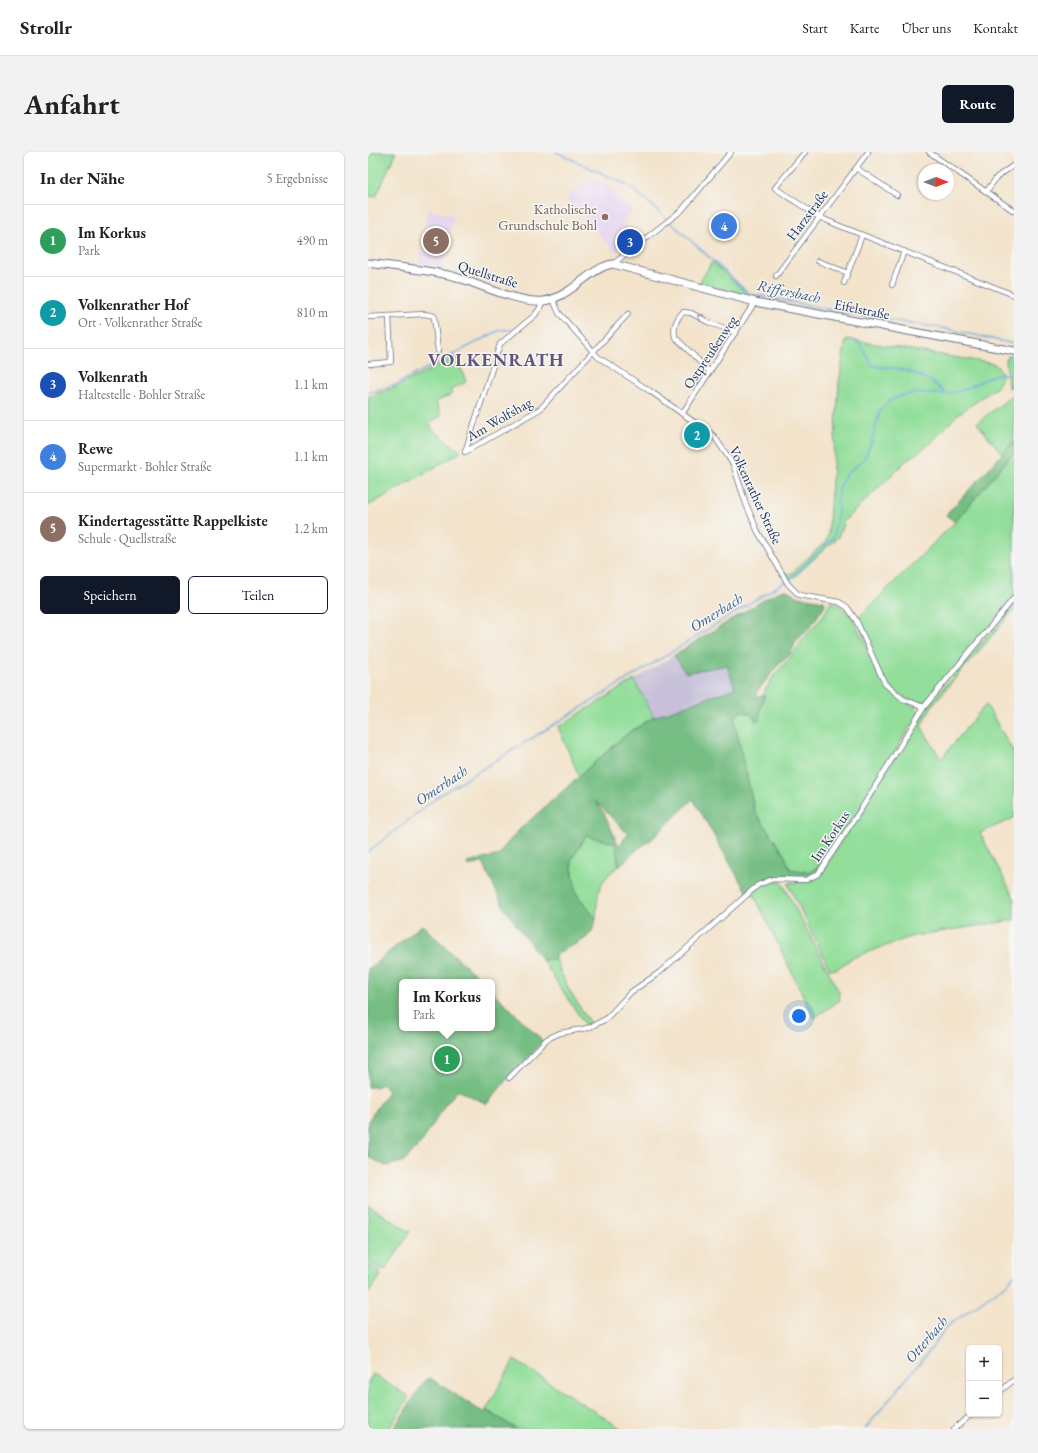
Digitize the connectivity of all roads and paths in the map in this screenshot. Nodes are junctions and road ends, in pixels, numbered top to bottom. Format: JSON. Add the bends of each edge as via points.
{"nodes":[{"id":1,"x":731,"y":152,"type":"edge"},
{"id":2,"x":805,"y":152,"type":"edge"},
{"id":3,"x":868,"y":152,"type":"edge"},
{"id":4,"x":928,"y":152,"type":"edge"},
{"id":5,"x":1014,"y":165,"type":"edge"},
{"id":6,"x":856,"y":168,"type":"junction"},
{"id":7,"x":986,"y":192,"type":"junction"},
{"id":8,"x":897,"y":194,"type":"dead end"},
{"id":9,"x":1014,"y":211,"type":"edge"},
{"id":10,"x":819,"y":217,"type":"junction"},
{"id":11,"x":862,"y":235,"type":"junction"},
{"id":12,"x":904,"y":252,"type":"junction"},
{"id":13,"x":818,"y":262,"type":"dead end"},
{"id":14,"x":368,"y":263,"type":"edge"},
{"id":15,"x":613,"y":264,"type":"junction"},
{"id":16,"x":848,"y":273,"type":"junction"},
{"id":17,"x":776,"y":276,"type":"dead end"},
{"id":18,"x":844,"y":283,"type":"dead end"},
{"id":19,"x":892,"y":285,"type":"dead end"},
{"id":20,"x":1014,"y":295,"type":"edge"},
{"id":21,"x":553,"y":299,"type":"junction"},
{"id":22,"x":542,"y":301,"type":"junction"},
{"id":23,"x":755,"y":302,"type":"junction"},
{"id":24,"x":628,"y":314,"type":"dead end"},
{"id":25,"x":389,"y":316,"type":"junction"},
{"id":26,"x":368,"y":317,"type":"edge"},
{"id":27,"x":736,"y":332,"type":"junction"},
{"id":28,"x":438,"y":351,"type":"dead end"},
{"id":29,"x":1014,"y":351,"type":"edge"},
{"id":30,"x":593,"y":353,"type":"junction"},
{"id":31,"x":368,"y":364,"type":"edge"},
{"id":32,"x":710,"y":372,"type":"junction"},
{"id":33,"x":682,"y":414,"type":"junction"},
{"id":34,"x":1014,"y":598,"type":"edge"},
{"id":35,"x":924,"y":707,"type":"junction"},
{"id":36,"x":509,"y":1078,"type":"dead end"},
{"id":37,"x":1014,"y":1380,"type":"edge"},
{"id":38,"x":1002,"y":1390,"type":"edge"},
{"id":39,"x":968,"y":1417,"type":"edge"},
{"id":40,"x":954,"y":1429,"type":"edge"}],
"edges":[{"from":1,"to":15,"type":"street","via":[[709,180],[671,220]]},
{"from":2,"to":10,"type":"street","via":[[776,188]]},
{"from":3,"to":6,"type":"street","name":"Harzstraße"},
{"from":4,"to":7,"type":"street"},
{"from":5,"to":7,"type":"street","via":[[997,177]]},
{"from":6,"to":8,"type":"street"},
{"from":6,"to":10,"type":"street","name":"Harzstraße"},
{"from":7,"to":9,"type":"street"},
{"from":10,"to":11,"type":"street"},
{"from":10,"to":17,"type":"street","name":"Harzstraße"},
{"from":11,"to":12,"type":"street"},
{"from":11,"to":16,"type":"street"},
{"from":12,"to":19,"type":"street"},
{"from":12,"to":20,"type":"street"},
{"from":13,"to":16,"type":"street"},
{"from":14,"to":22,"type":"main road","name":"Quellstraße","via":[[451,276],[500,292]]},
{"from":15,"to":21,"type":"main road","name":"Quellstraße","via":[[602,268]]},
{"from":15,"to":23,"type":"main road","name":"Eifelstraße"},
{"from":16,"to":18,"type":"street"},
{"from":21,"to":22,"type":"main road","name":"Quellstraße"},
{"from":21,"to":30,"type":"street","name":"Volkenrather Straße","via":[[559,312]]},
{"from":22,"to":30,"type":"street","name":"Am Wolfshag","via":[[535,315],[500,344],[465,452],[540,409]]},
{"from":23,"to":27,"type":"street","name":"Ostpreußenweg"},
{"from":23,"to":29,"type":"main road","name":"Eifelstraße"},
{"from":24,"to":30,"type":"street"},
{"from":25,"to":26,"type":"street"},
{"from":25,"to":28,"type":"street","via":[[434,316]]},
{"from":25,"to":31,"type":"street","via":[[391,362]]},
{"from":27,"to":32,"type":"street","name":"Ostpreußenweg"},
{"from":27,"to":32,"type":"street","one_way":true,"via":[[691,313],[683,312],[679,316],[675,325],[675,337]]},
{"from":30,"to":33,"type":"street","name":"Volkenrather Straße"},
{"from":32,"to":33,"type":"street","name":"Ostpreußenweg"},
{"from":33,"to":35,"type":"street","name":"Volkenrather Straße","via":[[714,436],[733,464],[758,532],[786,580],[799,595],[839,602],[847,607],[862,632],[885,684],[903,699]]},
{"from":34,"to":35,"type":"street","name":"Im Korkus"},
{"from":35,"to":36,"type":"street","name":"Im Korkus","via":[[818,874],[806,880],[773,879],[758,885],[660,972],[631,992],[606,1019],[588,1028],[560,1033],[547,1039]]},
{"from":37,"to":38,"type":"street"},
{"from":39,"to":40,"type":"street"}]}
